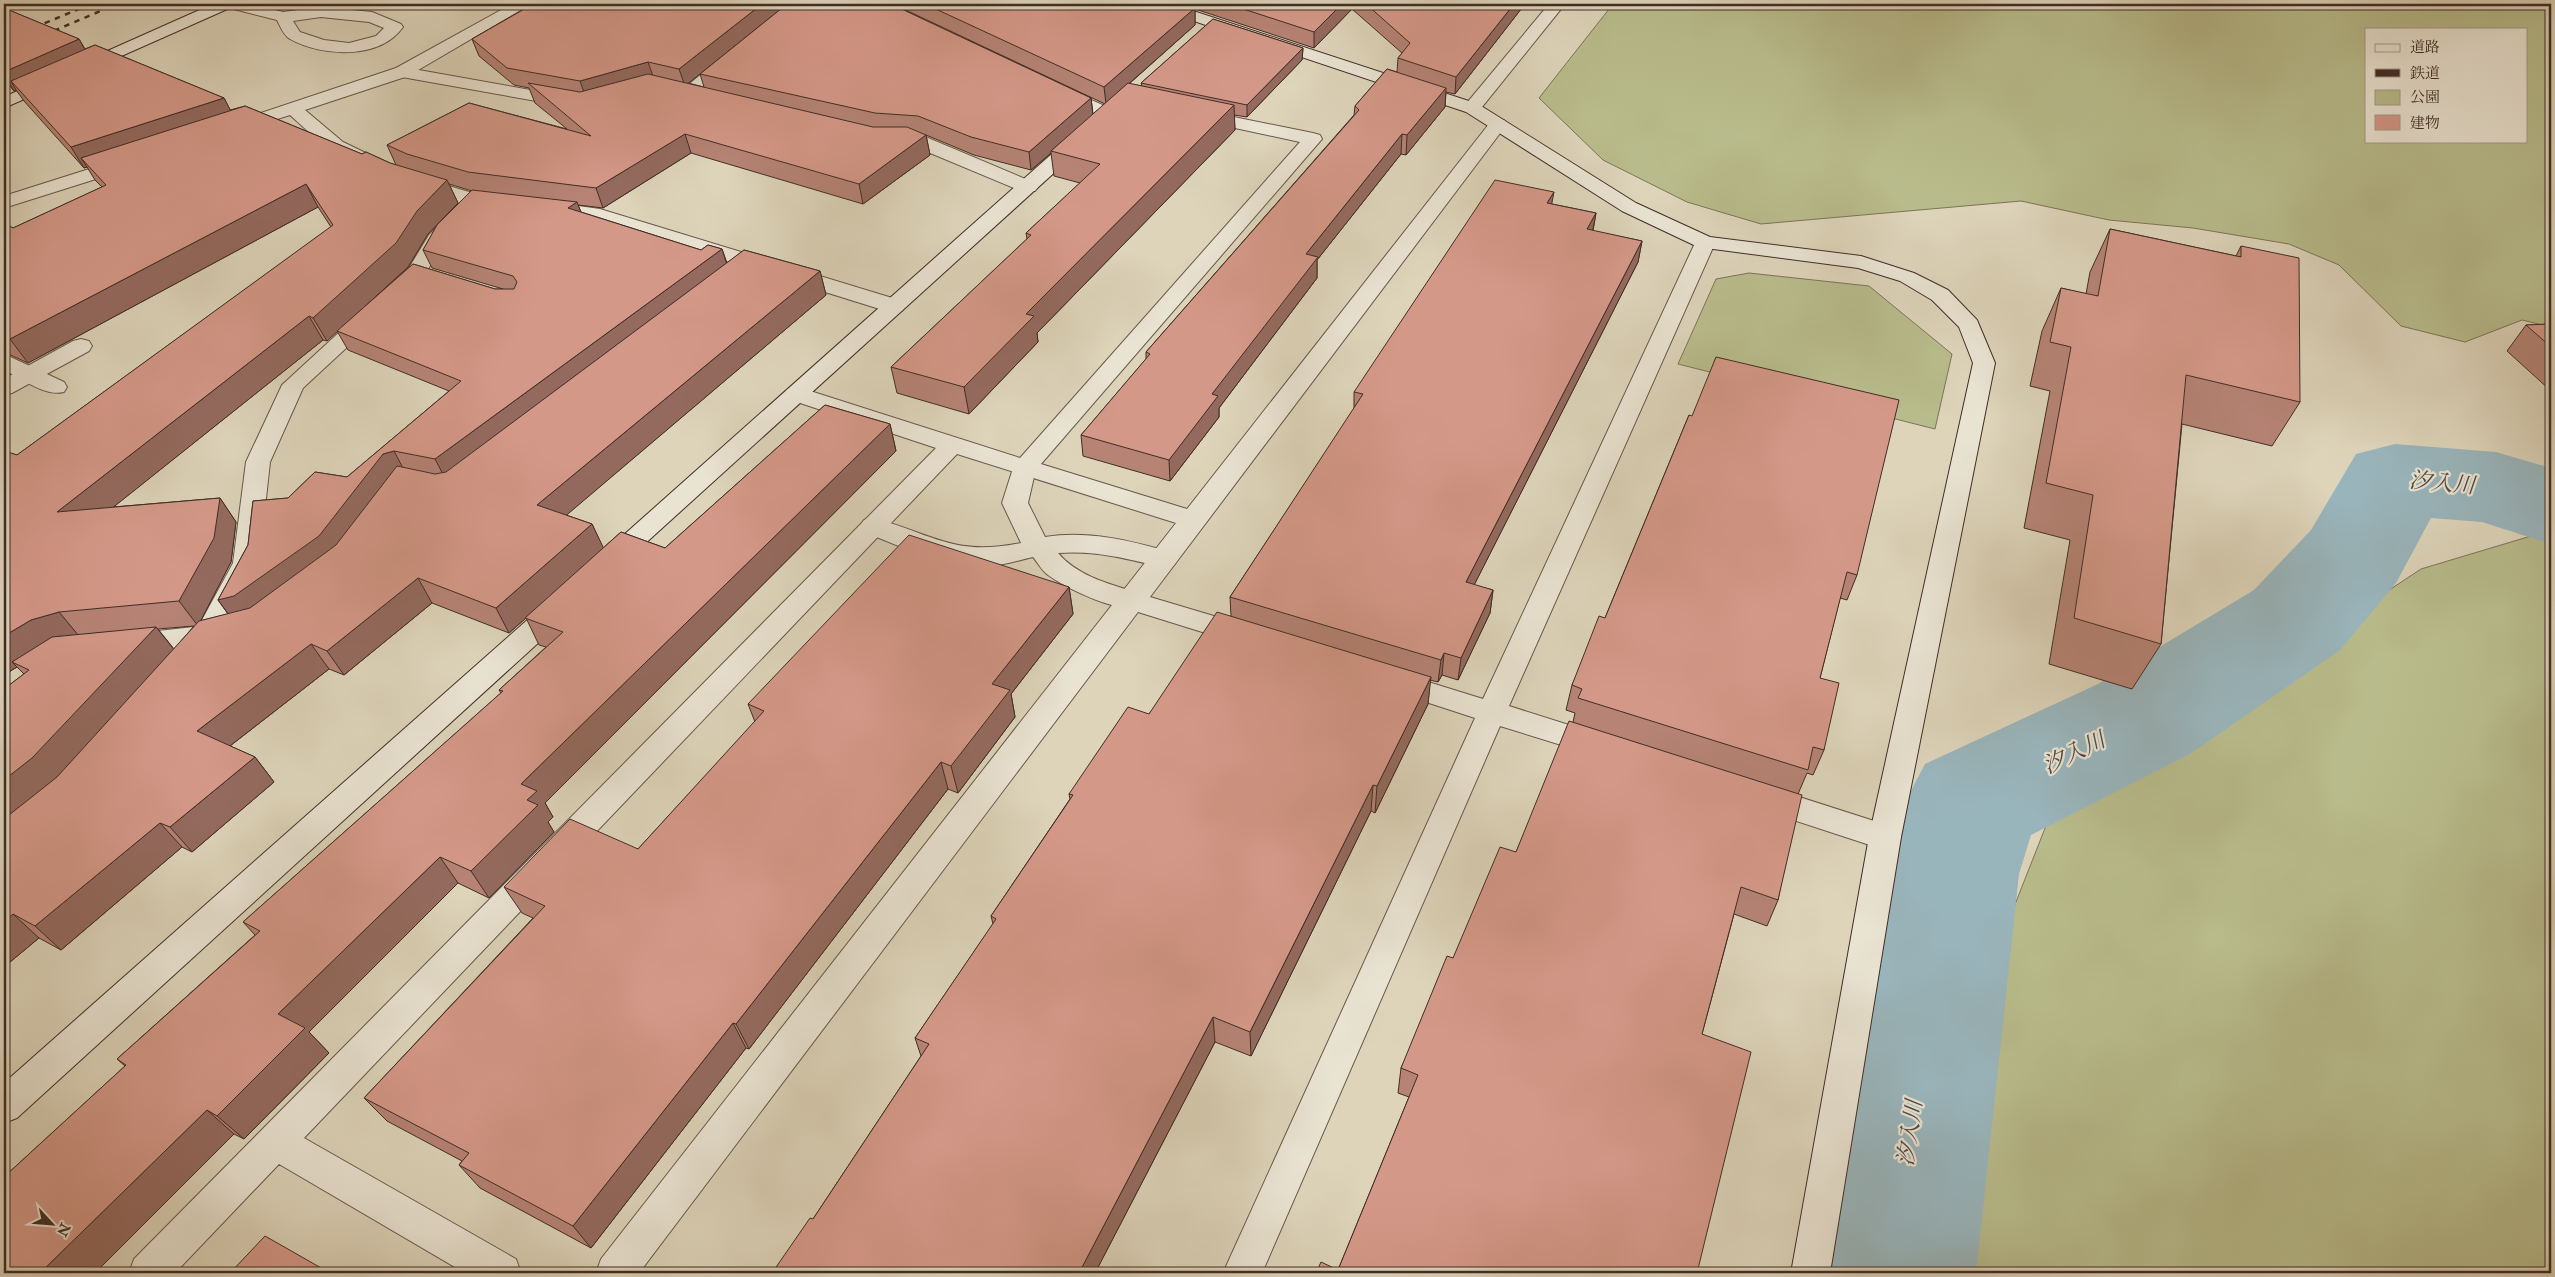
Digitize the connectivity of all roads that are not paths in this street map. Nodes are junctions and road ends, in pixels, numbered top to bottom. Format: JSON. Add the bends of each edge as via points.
{"nodes":[{"id":1,"x":226,"y":4,"type":"edge"},
{"id":2,"x":232,"y":4,"type":"edge"},
{"id":3,"x":523,"y":4,"type":"edge"},
{"id":4,"x":1158,"y":4,"type":"edge"},
{"id":5,"x":1557,"y":4,"type":"edge"},
{"id":6,"x":283,"y":17,"type":"junction"},
{"id":7,"x":1210,"y":23,"type":"junction"},
{"id":8,"x":1188,"y":42,"type":"edge"},
{"id":9,"x":748,"y":46,"type":"edge"},
{"id":10,"x":402,"y":72,"type":"junction"},
{"id":11,"x":1046,"y":84,"type":"edge"},
{"id":12,"x":707,"y":98,"type":"edge"},
{"id":13,"x":4,"y":103,"type":"edge"},
{"id":14,"x":586,"y":105,"type":"edge"},
{"id":15,"x":1472,"y":108,"type":"junction"},
{"id":16,"x":293,"y":109,"type":"junction"},
{"id":17,"x":1181,"y":111,"type":"edge"},
{"id":18,"x":1498,"y":124,"type":"junction"},
{"id":19,"x":218,"y":133,"type":"edge"},
{"id":20,"x":878,"y":139,"type":"edge"},
{"id":21,"x":144,"y":157,"type":"edge"},
{"id":22,"x":381,"y":167,"type":"edge"},
{"id":23,"x":399,"y":176,"type":"edge"},
{"id":24,"x":1028,"y":186,"type":"junction"},
{"id":25,"x":474,"y":200,"type":"junction"},
{"id":26,"x":4,"y":202,"type":"edge"},
{"id":27,"x":1705,"y":243,"type":"junction"},
{"id":28,"x":751,"y":262,"type":"junction"},
{"id":29,"x":727,"y":280,"type":"edge"},
{"id":30,"x":894,"y":306,"type":"junction"},
{"id":31,"x":81,"y":346,"type":"dead end"},
{"id":32,"x":4,"y":361,"type":"edge"},
{"id":33,"x":29,"y":373,"type":"junction"},
{"id":34,"x":56,"y":387,"type":"dead end"},
{"id":35,"x":4,"y":388,"type":"edge"},
{"id":36,"x":796,"y":394,"type":"junction"},
{"id":37,"x":952,"y":445,"type":"junction"},
{"id":38,"x":1024,"y":468,"type":"junction"},
{"id":39,"x":1194,"y":520,"type":"junction"},
{"id":40,"x":873,"y":526,"type":"junction"},
{"id":41,"x":1038,"y":546,"type":"junction"},
{"id":42,"x":1165,"y":559,"type":"junction"},
{"id":43,"x":1133,"y":601,"type":"junction"},
{"id":44,"x":240,"y":628,"type":"edge"},
{"id":45,"x":207,"y":637,"type":"junction"},
{"id":46,"x":1265,"y":642,"type":"edge"},
{"id":47,"x":110,"y":646,"type":"edge"},
{"id":48,"x":181,"y":667,"type":"edge"},
{"id":49,"x":1369,"y":674,"type":"edge"},
{"id":50,"x":1492,"y":711,"type":"junction"},
{"id":51,"x":1623,"y":753,"type":"edge"},
{"id":52,"x":1744,"y":792,"type":"edge"},
{"id":53,"x":1885,"y":837,"type":"junction"},
{"id":54,"x":4,"y":1106,"type":"edge"},
{"id":55,"x":276,"y":1142,"type":"junction"},
{"id":56,"x":148,"y":1273,"type":"edge"},
{"id":57,"x":502,"y":1273,"type":"edge"},
{"id":58,"x":615,"y":1273,"type":"edge"},
{"id":59,"x":1242,"y":1273,"type":"edge"},
{"id":60,"x":1811,"y":1273,"type":"edge"}],
"edges":[{"from":1,"to":13,"type":"street"},
{"from":2,"to":6,"type":"street"},
{"from":3,"to":10,"type":"street"},
{"from":4,"to":7,"type":"street"},
{"from":5,"to":15,"type":"street"},
{"from":6,"to":6,"type":"street","via":[[330,13],[372,17],[395,28],[382,40],[349,48],[321,45],[294,35]]},
{"from":7,"to":8,"type":"street"},
{"from":7,"to":15,"type":"street"},
{"from":9,"to":12,"type":"street","via":[[680,92]]},
{"from":10,"to":14,"type":"street"},
{"from":10,"to":16,"type":"street"},
{"from":11,"to":24,"type":"street","via":[[1116,107]]},
{"from":15,"to":18,"type":"street"},
{"from":16,"to":19,"type":"street"},
{"from":16,"to":22,"type":"street","via":[[336,146]]},
{"from":17,"to":38,"type":"street","via":[[1312,139]]},
{"from":18,"to":27,"type":"street","via":[[1629,207]]},
{"from":18,"to":39,"type":"street"},
{"from":20,"to":24,"type":"street","via":[[914,139]]},
{"from":21,"to":26,"type":"street"},
{"from":23,"to":25,"type":"street"},
{"from":24,"to":30,"type":"street"},
{"from":25,"to":28,"type":"street","via":[[593,213]]},
{"from":25,"to":45,"type":"street","via":[[436,239],[427,275],[293,385],[258,462],[246,564]]},
{"from":27,"to":50,"type":"street"},
{"from":27,"to":53,"type":"street","via":[[1861,262],[1907,277],[1940,295],[1969,325],[1984,363]]},
{"from":28,"to":29,"type":"street"},
{"from":28,"to":30,"type":"street"},
{"from":30,"to":36,"type":"street"},
{"from":31,"to":33,"type":"street"},
{"from":32,"to":33,"type":"street"},
{"from":33,"to":34,"type":"street"},
{"from":33,"to":35,"type":"street"},
{"from":36,"to":37,"type":"street"},
{"from":36,"to":54,"type":"street"},
{"from":37,"to":38,"type":"street"},
{"from":37,"to":40,"type":"street"},
{"from":38,"to":39,"type":"street"},
{"from":38,"to":41,"type":"street","via":[[1015,502],[1029,535]]},
{"from":39,"to":42,"type":"street"},
{"from":40,"to":41,"type":"street","via":[[968,557],[1002,556]]},
{"from":40,"to":55,"type":"street"},
{"from":41,"to":42,"type":"street","via":[[1102,545]]},
{"from":41,"to":43,"type":"street","via":[[1056,568],[1079,581]]},
{"from":42,"to":43,"type":"street"},
{"from":43,"to":46,"type":"street"},
{"from":43,"to":58,"type":"street"},
{"from":44,"to":45,"type":"street"},
{"from":45,"to":47,"type":"street"},
{"from":45,"to":48,"type":"street"},
{"from":49,"to":50,"type":"street"},
{"from":50,"to":51,"type":"street"},
{"from":50,"to":59,"type":"street"},
{"from":52,"to":53,"type":"street"},
{"from":53,"to":60,"type":"street"},
{"from":55,"to":56,"type":"street"},
{"from":55,"to":57,"type":"street"}]}
